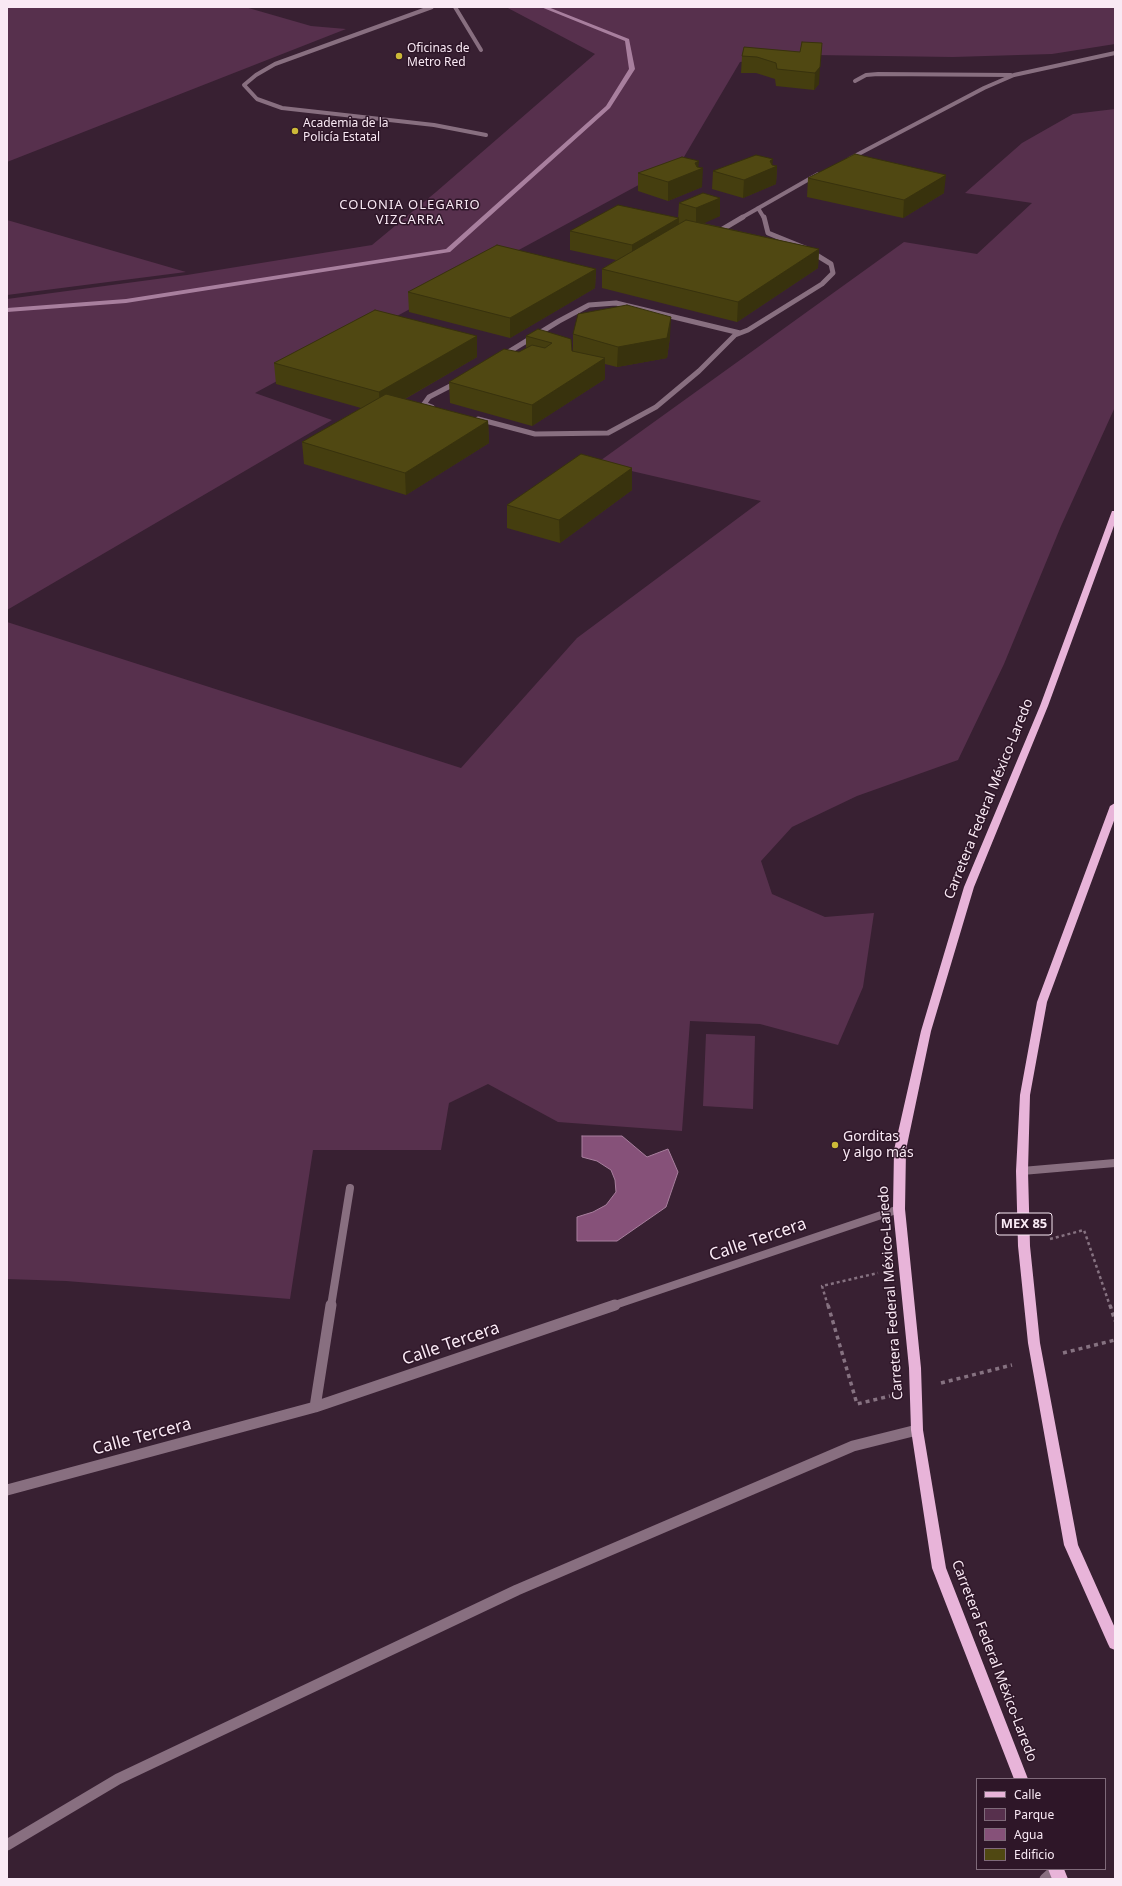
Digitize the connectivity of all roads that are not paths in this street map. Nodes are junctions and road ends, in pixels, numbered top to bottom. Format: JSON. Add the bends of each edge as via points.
{"nodes":[{"id":1,"x":432,"y":7,"type":"edge"},
{"id":2,"x":455,"y":7,"type":"edge"},
{"id":3,"x":481,"y":50,"type":"dead end"},
{"id":4,"x":1115,"y":53,"type":"edge"},
{"id":5,"x":1014,"y":75,"type":"junction"},
{"id":6,"x":855,"y":81,"type":"dead end"},
{"id":7,"x":486,"y":135,"type":"dead end"},
{"id":8,"x":844,"y":161,"type":"edge"},
{"id":9,"x":823,"y":171,"type":"edge"},
{"id":10,"x":758,"y":208,"type":"junction"},
{"id":11,"x":713,"y":235,"type":"edge"},
{"id":12,"x":740,"y":334,"type":"junction"},
{"id":13,"x":499,"y":358,"type":"edge"},
{"id":14,"x":466,"y":377,"type":"edge"},
{"id":15,"x":439,"y":408,"type":"edge"},
{"id":16,"x":468,"y":416,"type":"edge"},
{"id":17,"x":1115,"y":513,"type":"edge"},
{"id":18,"x":1115,"y":806,"type":"edge"},
{"id":19,"x":1115,"y":1164,"type":"edge"},
{"id":20,"x":1022,"y":1171,"type":"junction"},
{"id":21,"x":350,"y":1188,"type":"dead end"},
{"id":22,"x":899,"y":1209,"type":"junction"},
{"id":23,"x":315,"y":1408,"type":"junction"},
{"id":24,"x":917,"y":1430,"type":"junction"},
{"id":25,"x":7,"y":1490,"type":"edge"},
{"id":26,"x":1115,"y":1644,"type":"edge"},
{"id":27,"x":1021,"y":1778,"type":"edge"},
{"id":28,"x":7,"y":1845,"type":"edge"},
{"id":29,"x":1055,"y":1870,"type":"edge"},
{"id":30,"x":1045,"y":1879,"type":"edge"}],
"edges":[{"from":1,"to":7,"type":"street","via":[[275,64],[244,85],[257,99],[282,108],[434,125]]},
{"from":2,"to":3,"type":"street"},
{"from":4,"to":5,"type":"street"},
{"from":5,"to":6,"type":"street","via":[[878,74],[866,75]]},
{"from":5,"to":8,"type":"street"},
{"from":9,"to":10,"type":"street"},
{"from":10,"to":11,"type":"street"},
{"from":10,"to":12,"type":"street","via":[[763,214],[768,233],[805,248],[831,264],[833,273],[822,284]]},
{"from":12,"to":13,"type":"street","via":[[616,303],[589,305],[559,320]]},
{"from":12,"to":16,"type":"street","via":[[734,335],[698,371],[656,407],[608,433],[535,434]]},
{"from":14,"to":15,"type":"street","via":[[429,397],[424,404]]},
{"from":17,"to":22,"type":"main road","name":"Carretera Federal México-Laredo","via":[[1044,706],[969,887],[926,1031],[900,1150]]},
{"from":18,"to":20,"type":"main road","number":"MEX 85","via":[[1042,1002],[1025,1095]]},
{"from":19,"to":20,"type":"street"},
{"from":20,"to":26,"type":"main road","number":"MEX 85","via":[[1024,1246],[1034,1343],[1071,1545]]},
{"from":21,"to":23,"type":"street"},
{"from":22,"to":23,"type":"street","name":"Calle Tercera"},
{"from":22,"to":24,"type":"main road","name":"Carretera Federal México-Laredo","via":[[914,1368]]},
{"from":23,"to":25,"type":"street","name":"Calle Tercera"},
{"from":24,"to":27,"type":"main road","name":"Carretera Federal México-Laredo","via":[[939,1568]]},
{"from":24,"to":28,"type":"street","via":[[853,1446],[517,1590],[118,1779]]},
{"from":29,"to":30,"type":"street"}]}
